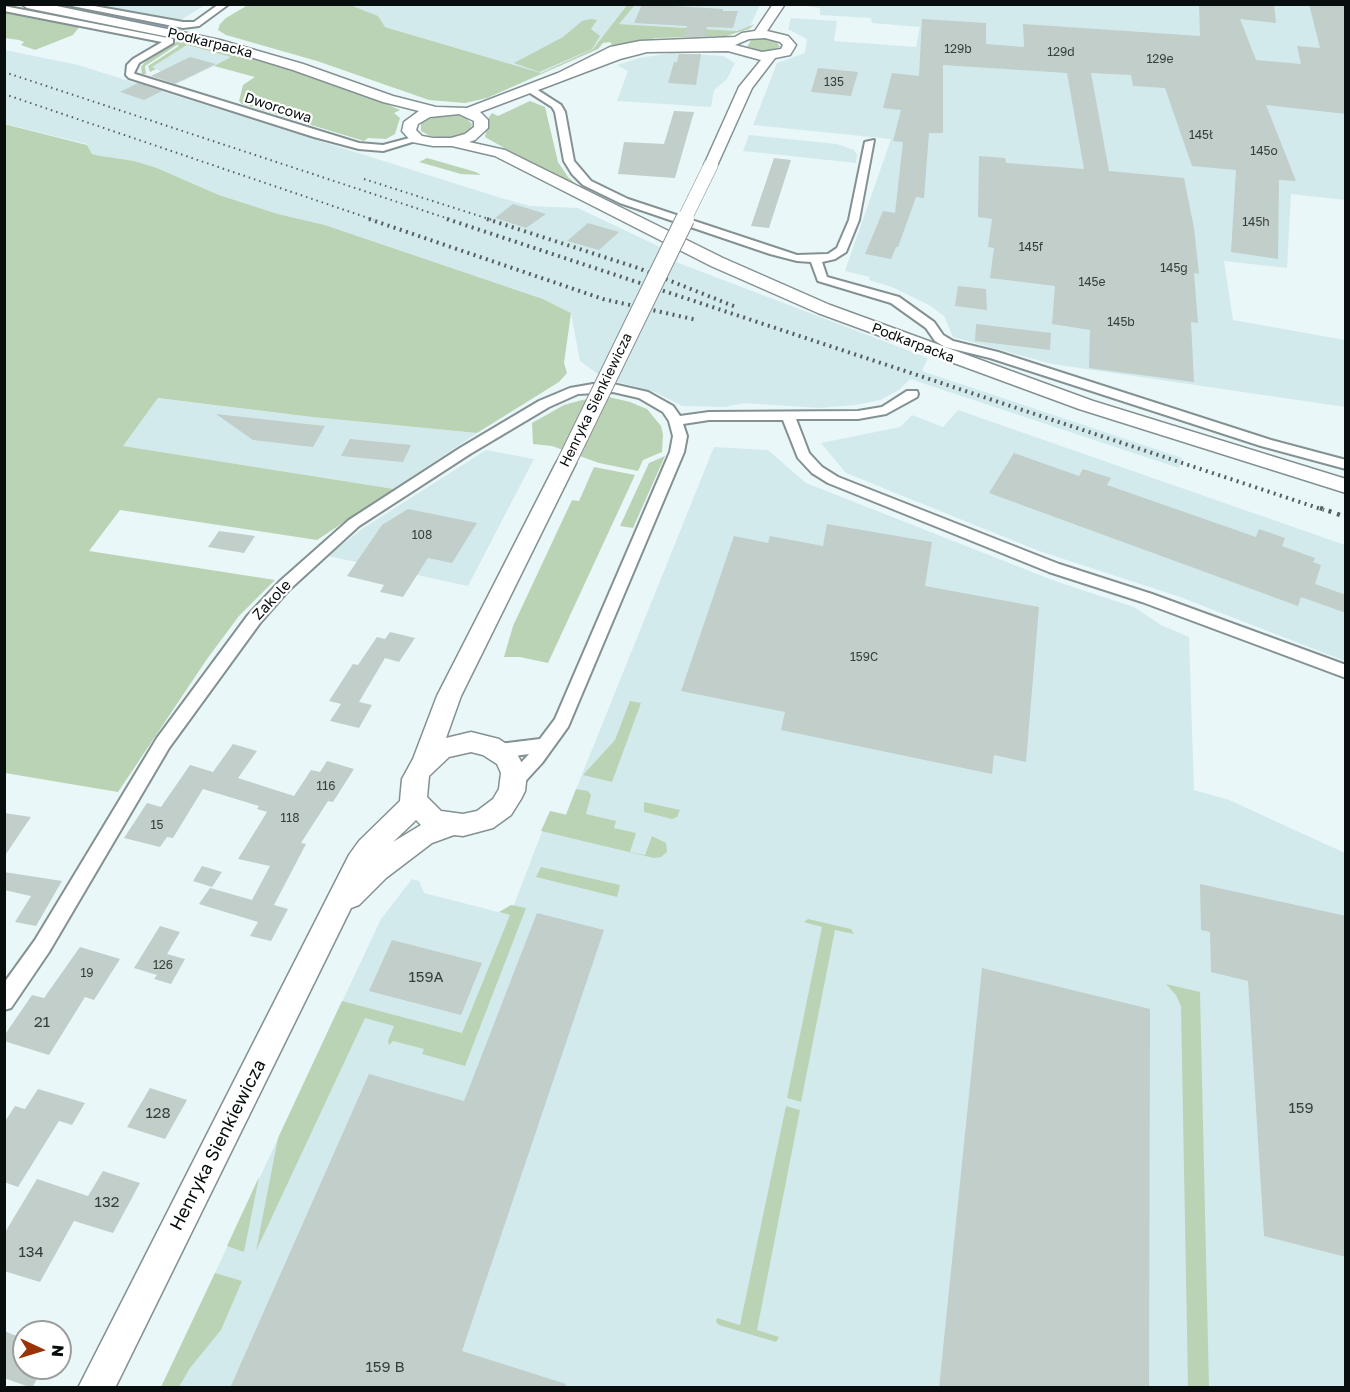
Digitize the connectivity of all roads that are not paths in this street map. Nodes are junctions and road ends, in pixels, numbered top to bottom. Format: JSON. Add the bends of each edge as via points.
{"nodes":[{"id":1,"x":27,"y":4,"type":"edge"},
{"id":2,"x":66,"y":4,"type":"edge"},
{"id":3,"x":225,"y":4,"type":"edge"},
{"id":4,"x":780,"y":4,"type":"edge"},
{"id":5,"x":4,"y":8,"type":"edge"},
{"id":6,"x":196,"y":24,"type":"junction"},
{"id":7,"x":759,"y":34,"type":"junction"},
{"id":8,"x":777,"y":36,"type":"junction"},
{"id":9,"x":220,"y":44,"type":"junction"},
{"id":10,"x":742,"y":48,"type":"junction"},
{"id":11,"x":770,"y":56,"type":"junction"},
{"id":12,"x":746,"y":87,"type":"junction"},
{"id":13,"x":530,"y":89,"type":"junction"},
{"id":14,"x":388,"y":99,"type":"junction"},
{"id":15,"x":434,"y":111,"type":"junction"},
{"id":16,"x":473,"y":114,"type":"junction"},
{"id":17,"x":415,"y":119,"type":"junction"},
{"id":18,"x":475,"y":134,"type":"junction"},
{"id":19,"x":417,"y":139,"type":"junction"},
{"id":20,"x":452,"y":142,"type":"junction"},
{"id":21,"x":870,"y":142,"type":"dead end"},
{"id":22,"x":500,"y":153,"type":"junction"},
{"id":23,"x":816,"y":259,"type":"junction"},
{"id":24,"x":912,"y":394,"type":"dead end"},
{"id":25,"x":788,"y":417,"type":"junction"},
{"id":26,"x":676,"y":422,"type":"junction"},
{"id":27,"x":1346,"y":465,"type":"edge"},
{"id":28,"x":1346,"y":486,"type":"edge"},
{"id":29,"x":1346,"y":672,"type":"edge"},
{"id":30,"x":443,"y":711,"type":"junction"},
{"id":31,"x":471,"y":742,"type":"junction"},
{"id":32,"x":545,"y":745,"type":"junction"},
{"id":33,"x":499,"y":751,"type":"junction"},
{"id":34,"x":424,"y":763,"type":"junction"},
{"id":35,"x":514,"y":782,"type":"junction"},
{"id":36,"x":414,"y":797,"type":"junction"},
{"id":37,"x":452,"y":825,"type":"junction"},
{"id":38,"x":340,"y":903,"type":"junction"},
{"id":39,"x":4,"y":1001,"type":"edge"},
{"id":40,"x":96,"y":1388,"type":"edge"}],
"edges":[{"from":1,"to":9,"type":"main road","name":"Podkarpacka"},
{"from":2,"to":6,"type":"street","via":[[176,25]]},
{"from":3,"to":6,"type":"street"},
{"from":4,"to":7,"type":"main road"},
{"from":4,"to":8,"type":"main road"},
{"from":5,"to":19,"type":"street","name":"Dworcowa","via":[[170,41],[132,65],[129,73],[317,135],[383,148]]},
{"from":6,"to":9,"type":"main road","via":[[199,34]]},
{"from":7,"to":8,"type":"main road"},
{"from":7,"to":10,"type":"main road","via":[[746,36]]},
{"from":8,"to":11,"type":"main road","name":"Henryka Sienkiewicza","via":[[788,42],[789,49]]},
{"from":9,"to":14,"type":"main road","name":"Podkarpacka"},
{"from":10,"to":11,"type":"main road"},
{"from":10,"to":12,"type":"main road","name":"Henryka Sienkiewicza"},
{"from":10,"to":13,"type":"main road","via":[[647,48],[615,56]]},
{"from":11,"to":12,"type":"main road","name":"Henryka Sienkiewicza"},
{"from":12,"to":30,"type":"main road","name":"Henryka Sienkiewicza","bridge":true},
{"from":13,"to":16,"type":"main road"},
{"from":13,"to":23,"type":"street","via":[[556,105],[569,161],[587,183],[624,201],[718,233],[797,258]]},
{"from":14,"to":15,"type":"main road","name":"Podkarpacka"},
{"from":14,"to":17,"type":"main road","name":"Podkarpacka"},
{"from":15,"to":16,"type":"main road"},
{"from":15,"to":17,"type":"main road"},
{"from":16,"to":18,"type":"main road","via":[[481,120],[481,128]]},
{"from":17,"to":19,"type":"main road","via":[[409,131]]},
{"from":18,"to":20,"type":"main road"},
{"from":18,"to":22,"type":"main road","name":"Podkarpacka"},
{"from":19,"to":20,"type":"main road"},
{"from":20,"to":22,"type":"main road","name":"Podkarpacka"},
{"from":21,"to":23,"type":"street","via":[[854,220],[842,250],[831,257]]},
{"from":22,"to":28,"type":"main road","name":"Podkarpacka","via":[[646,228],[824,309],[1086,405]]},
{"from":23,"to":27,"type":"street","via":[[822,279],[895,300],[949,344]]},
{"from":24,"to":25,"type":"street","via":[[874,413]]},
{"from":25,"to":26,"type":"street","via":[[710,416]]},
{"from":25,"to":29,"type":"street","via":[[803,455],[833,480],[1054,568]]},
{"from":26,"to":32,"type":"street","via":[[680,436],[673,464],[562,722]]},
{"from":26,"to":39,"type":"street","name":"Zakole","via":[[668,409],[633,392],[613,388],[575,391],[544,404],[465,451],[354,523],[284,586],[212,673],[163,742],[42,945]]},
{"from":30,"to":31,"type":"main road"},
{"from":30,"to":34,"type":"main road","name":"Henryka Sienkiewicza"},
{"from":31,"to":33,"type":"main road"},
{"from":31,"to":34,"type":"main road","via":[[440,750]]},
{"from":32,"to":33,"type":"street"},
{"from":32,"to":35,"type":"street"},
{"from":33,"to":35,"type":"main road","via":[[511,765]]},
{"from":34,"to":36,"type":"main road","via":[[415,779]]},
{"from":35,"to":37,"type":"main road","via":[[508,800],[494,814],[474,823]]},
{"from":36,"to":37,"type":"main road","via":[[432,819]]},
{"from":36,"to":38,"type":"main road","name":"Henryka Sienkiewicza","via":[[403,816],[363,856]]},
{"from":37,"to":38,"type":"main road","name":"Henryka Sienkiewicza","via":[[423,835]]},
{"from":38,"to":40,"type":"main road","name":"Henryka Sienkiewicza"}]}
